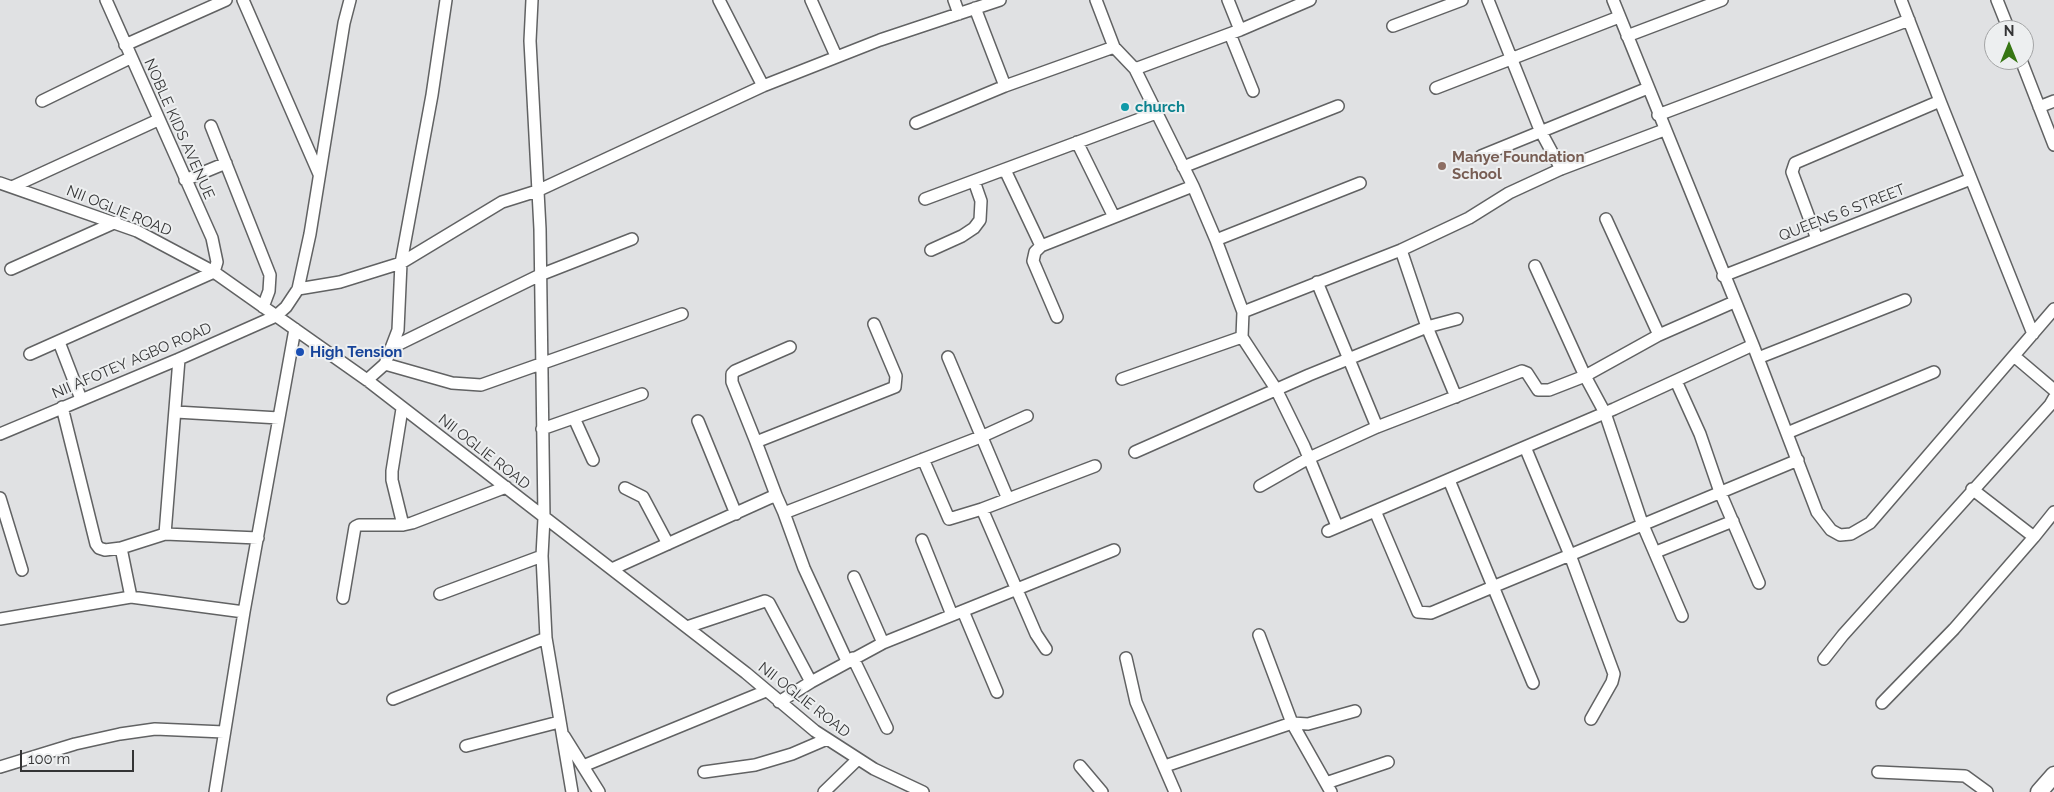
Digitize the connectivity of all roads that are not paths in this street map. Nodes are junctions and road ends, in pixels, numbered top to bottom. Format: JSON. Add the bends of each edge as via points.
{"nodes":[{"id":1,"x":106,"y":0,"type":"edge"},
{"id":2,"x":226,"y":0,"type":"edge"},
{"id":3,"x":243,"y":0,"type":"edge"},
{"id":4,"x":350,"y":0,"type":"edge"},
{"id":5,"x":446,"y":0,"type":"edge"},
{"id":6,"x":719,"y":0,"type":"edge"},
{"id":7,"x":811,"y":0,"type":"edge"},
{"id":8,"x":954,"y":0,"type":"edge"},
{"id":9,"x":1000,"y":0,"type":"edge"},
{"id":10,"x":1096,"y":0,"type":"edge"},
{"id":11,"x":1228,"y":0,"type":"edge"},
{"id":12,"x":1310,"y":0,"type":"edge"},
{"id":13,"x":1462,"y":0,"type":"edge"},
{"id":14,"x":1488,"y":0,"type":"edge"},
{"id":15,"x":1613,"y":0,"type":"edge"},
{"id":16,"x":1722,"y":0,"type":"edge"},
{"id":17,"x":1901,"y":0,"type":"edge"},
{"id":18,"x":1997,"y":0,"type":"edge"},
{"id":19,"x":532,"y":3,"type":"edge"},
{"id":20,"x":976,"y":8,"type":"junction"},
{"id":21,"x":959,"y":14,"type":"junction"},
{"id":22,"x":1619,"y":17,"type":"junction"},
{"id":23,"x":1909,"y":20,"type":"junction"},
{"id":24,"x":2005,"y":20,"type":"edge"},
{"id":25,"x":1394,"y":26,"type":"dead end"},
{"id":26,"x":1235,"y":32,"type":"junction"},
{"id":27,"x":1627,"y":36,"type":"junction"},
{"id":28,"x":125,"y":45,"type":"junction"},
{"id":29,"x":1114,"y":47,"type":"junction"},
{"id":30,"x":836,"y":56,"type":"junction"},
{"id":31,"x":130,"y":58,"type":"junction"},
{"id":32,"x":1512,"y":59,"type":"junction"},
{"id":33,"x":1135,"y":69,"type":"junction"},
{"id":34,"x":2025,"y":70,"type":"edge"},
{"id":35,"x":763,"y":86,"type":"junction"},
{"id":36,"x":1005,"y":86,"type":"junction"},
{"id":37,"x":1436,"y":88,"type":"dead end"},
{"id":38,"x":1648,"y":88,"type":"junction"},
{"id":39,"x":1254,"y":91,"type":"dead end"},
{"id":40,"x":42,"y":101,"type":"dead end"},
{"id":41,"x":1940,"y":101,"type":"junction"},
{"id":42,"x":2054,"y":101,"type":"edge"},
{"id":43,"x":1338,"y":106,"type":"dead end"},
{"id":44,"x":2039,"y":107,"type":"junction"},
{"id":45,"x":1156,"y":113,"type":"junction"},
{"id":46,"x":1658,"y":115,"type":"junction"},
{"id":47,"x":158,"y":120,"type":"junction"},
{"id":48,"x":916,"y":123,"type":"dead end"},
{"id":49,"x":211,"y":126,"type":"dead end"},
{"id":50,"x":1540,"y":130,"type":"junction"},
{"id":51,"x":1664,"y":130,"type":"junction"},
{"id":52,"x":1077,"y":142,"type":"junction"},
{"id":53,"x":2054,"y":145,"type":"edge"},
{"id":54,"x":1480,"y":156,"type":"dead end"},
{"id":55,"x":226,"y":163,"type":"junction"},
{"id":56,"x":1183,"y":167,"type":"junction"},
{"id":57,"x":1561,"y":169,"type":"junction"},
{"id":58,"x":1004,"y":170,"type":"junction"},
{"id":59,"x":319,"y":174,"type":"junction"},
{"id":60,"x":1971,"y":179,"type":"junction"},
{"id":61,"x":185,"y":180,"type":"junction"},
{"id":62,"x":974,"y":181,"type":"junction"},
{"id":63,"x":1360,"y":183,"type":"dead end"},
{"id":64,"x":6,"y":185,"type":"edge"},
{"id":65,"x":1193,"y":186,"type":"junction"},
{"id":66,"x":537,"y":191,"type":"junction"},
{"id":67,"x":925,"y":199,"type":"dead end"},
{"id":68,"x":1114,"y":217,"type":"junction"},
{"id":69,"x":1606,"y":219,"type":"dead end"},
{"id":70,"x":116,"y":222,"type":"junction"},
{"id":71,"x":632,"y":239,"type":"dead end"},
{"id":72,"x":1817,"y":239,"type":"junction"},
{"id":73,"x":1216,"y":240,"type":"junction"},
{"id":74,"x":1041,"y":246,"type":"junction"},
{"id":75,"x":931,"y":250,"type":"dead end"},
{"id":76,"x":1401,"y":250,"type":"junction"},
{"id":77,"x":401,"y":263,"type":"junction"},
{"id":78,"x":1535,"y":266,"type":"dead end"},
{"id":79,"x":11,"y":269,"type":"dead end"},
{"id":80,"x":214,"y":272,"type":"junction"},
{"id":81,"x":540,"y":275,"type":"junction"},
{"id":82,"x":1723,"y":276,"type":"junction"},
{"id":83,"x":1317,"y":282,"type":"junction"},
{"id":84,"x":298,"y":289,"type":"junction"},
{"id":85,"x":1905,"y":300,"type":"dead end"},
{"id":86,"x":1734,"y":302,"type":"junction"},
{"id":87,"x":263,"y":307,"type":"junction"},
{"id":88,"x":2054,"y":309,"type":"edge"},
{"id":89,"x":1243,"y":312,"type":"junction"},
{"id":90,"x":682,"y":314,"type":"dead end"},
{"id":91,"x":276,"y":316,"type":"junction"},
{"id":92,"x":1057,"y":317,"type":"dead end"},
{"id":93,"x":1457,"y":319,"type":"dead end"},
{"id":94,"x":874,"y":324,"type":"dead end"},
{"id":95,"x":1426,"y":327,"type":"junction"},
{"id":96,"x":295,"y":329,"type":"junction"},
{"id":97,"x":2033,"y":334,"type":"junction"},
{"id":98,"x":1659,"y":335,"type":"junction"},
{"id":99,"x":1242,"y":337,"type":"junction"},
{"id":100,"x":59,"y":342,"type":"junction"},
{"id":101,"x":1753,"y":346,"type":"junction"},
{"id":102,"x":393,"y":347,"type":"junction"},
{"id":103,"x":790,"y":348,"type":"dead end"},
{"id":104,"x":30,"y":354,"type":"dead end"},
{"id":105,"x":2014,"y":356,"type":"junction"},
{"id":106,"x":948,"y":357,"type":"dead end"},
{"id":107,"x":1350,"y":358,"type":"junction"},
{"id":108,"x":1758,"y":358,"type":"junction"},
{"id":109,"x":179,"y":359,"type":"junction"},
{"id":110,"x":385,"y":364,"type":"junction"},
{"id":111,"x":541,"y":365,"type":"junction"},
{"id":112,"x":1934,"y":372,"type":"dead end"},
{"id":113,"x":1585,"y":376,"type":"junction"},
{"id":114,"x":1122,"y":379,"type":"dead end"},
{"id":115,"x":367,"y":380,"type":"junction"},
{"id":116,"x":1676,"y":381,"type":"junction"},
{"id":117,"x":1276,"y":390,"type":"junction"},
{"id":118,"x":2054,"y":390,"type":"edge"},
{"id":119,"x":642,"y":394,"type":"dead end"},
{"id":120,"x":1456,"y":397,"type":"junction"},
{"id":121,"x":2054,"y":398,"type":"edge"},
{"id":122,"x":82,"y":399,"type":"junction"},
{"id":123,"x":62,"y":407,"type":"junction"},
{"id":124,"x":402,"y":409,"type":"junction"},
{"id":125,"x":176,"y":412,"type":"junction"},
{"id":126,"x":1605,"y":413,"type":"junction"},
{"id":127,"x":1027,"y":416,"type":"dead end"},
{"id":128,"x":279,"y":418,"type":"junction"},
{"id":129,"x":574,"y":418,"type":"junction"},
{"id":130,"x":698,"y":421,"type":"dead end"},
{"id":131,"x":1377,"y":427,"type":"junction"},
{"id":132,"x":542,"y":429,"type":"junction"},
{"id":133,"x":1787,"y":433,"type":"junction"},
{"id":134,"x":0,"y":434,"type":"edge"},
{"id":135,"x":983,"y":436,"type":"junction"},
{"id":136,"x":756,"y":442,"type":"junction"},
{"id":137,"x":1525,"y":447,"type":"junction"},
{"id":138,"x":1135,"y":452,"type":"dead end"},
{"id":139,"x":1309,"y":458,"type":"junction"},
{"id":140,"x":922,"y":459,"type":"junction"},
{"id":141,"x":593,"y":460,"type":"dead end"},
{"id":142,"x":1798,"y":460,"type":"junction"},
{"id":143,"x":1095,"y":466,"type":"dead end"},
{"id":144,"x":1449,"y":480,"type":"junction"},
{"id":145,"x":1260,"y":486,"type":"dead end"},
{"id":146,"x":506,"y":487,"type":"junction"},
{"id":147,"x":625,"y":488,"type":"dead end"},
{"id":148,"x":1972,"y":489,"type":"junction"},
{"id":149,"x":1720,"y":492,"type":"junction"},
{"id":150,"x":776,"y":495,"type":"junction"},
{"id":151,"x":0,"y":498,"type":"edge"},
{"id":152,"x":1008,"y":499,"type":"junction"},
{"id":153,"x":982,"y":509,"type":"junction"},
{"id":154,"x":1375,"y":510,"type":"junction"},
{"id":155,"x":784,"y":512,"type":"junction"},
{"id":156,"x":2054,"y":512,"type":"edge"},
{"id":157,"x":736,"y":514,"type":"junction"},
{"id":158,"x":544,"y":518,"type":"junction"},
{"id":159,"x":1733,"y":521,"type":"junction"},
{"id":160,"x":1642,"y":523,"type":"junction"},
{"id":161,"x":404,"y":525,"type":"junction"},
{"id":162,"x":165,"y":534,"type":"junction"},
{"id":163,"x":2034,"y":537,"type":"junction"},
{"id":164,"x":258,"y":538,"type":"junction"},
{"id":165,"x":922,"y":540,"type":"dead end"},
{"id":166,"x":668,"y":544,"type":"junction"},
{"id":167,"x":121,"y":548,"type":"junction"},
{"id":168,"x":1114,"y":550,"type":"dead end"},
{"id":169,"x":1656,"y":552,"type":"junction"},
{"id":170,"x":1570,"y":555,"type":"junction"},
{"id":171,"x":542,"y":556,"type":"junction"},
{"id":172,"x":612,"y":569,"type":"junction"},
{"id":173,"x":22,"y":570,"type":"dead end"},
{"id":174,"x":854,"y":577,"type":"dead end"},
{"id":175,"x":1759,"y":583,"type":"dead end"},
{"id":176,"x":1495,"y":586,"type":"junction"},
{"id":177,"x":1016,"y":590,"type":"junction"},
{"id":178,"x":440,"y":594,"type":"dead end"},
{"id":179,"x":131,"y":597,"type":"junction"},
{"id":180,"x":343,"y":598,"type":"dead end"},
{"id":181,"x":244,"y":612,"type":"junction"},
{"id":182,"x":958,"y":613,"type":"junction"},
{"id":183,"x":1682,"y":616,"type":"dead end"},
{"id":184,"x":0,"y":619,"type":"edge"},
{"id":185,"x":687,"y":627,"type":"junction"},
{"id":186,"x":1258,"y":635,"type":"dead end"},
{"id":187,"x":546,"y":638,"type":"junction"},
{"id":188,"x":883,"y":643,"type":"junction"},
{"id":189,"x":1046,"y":649,"type":"dead end"},
{"id":190,"x":1126,"y":658,"type":"dead end"},
{"id":191,"x":1824,"y":659,"type":"dead end"},
{"id":192,"x":850,"y":660,"type":"junction"},
{"id":193,"x":810,"y":682,"type":"junction"},
{"id":194,"x":1534,"y":683,"type":"dead end"},
{"id":195,"x":766,"y":691,"type":"junction"},
{"id":196,"x":998,"y":692,"type":"dead end"},
{"id":197,"x":393,"y":699,"type":"dead end"},
{"id":198,"x":779,"y":702,"type":"junction"},
{"id":199,"x":1882,"y":703,"type":"dead end"},
{"id":200,"x":1355,"y":711,"type":"dead end"},
{"id":201,"x":1591,"y":720,"type":"dead end"},
{"id":202,"x":1292,"y":723,"type":"junction"},
{"id":203,"x":560,"y":726,"type":"junction"},
{"id":204,"x":887,"y":728,"type":"dead end"},
{"id":205,"x":224,"y":732,"type":"junction"},
{"id":206,"x":827,"y":739,"type":"junction"},
{"id":207,"x":466,"y":746,"type":"dead end"},
{"id":208,"x":858,"y":759,"type":"junction"},
{"id":209,"x":1388,"y":762,"type":"dead end"},
{"id":210,"x":583,"y":766,"type":"junction"},
{"id":211,"x":1080,"y":766,"type":"dead end"},
{"id":212,"x":1164,"y":766,"type":"junction"},
{"id":213,"x":0,"y":767,"type":"edge"},
{"id":214,"x":704,"y":772,"type":"dead end"},
{"id":215,"x":1878,"y":772,"type":"dead end"},
{"id":216,"x":2054,"y":775,"type":"edge"},
{"id":217,"x":899,"y":787,"type":"edge"},
{"id":218,"x":1329,"y":788,"type":"edge"},
{"id":219,"x":215,"y":792,"type":"edge"},
{"id":220,"x":572,"y":792,"type":"edge"},
{"id":221,"x":598,"y":792,"type":"edge"},
{"id":222,"x":824,"y":792,"type":"edge"},
{"id":223,"x":922,"y":792,"type":"edge"},
{"id":224,"x":1102,"y":792,"type":"edge"},
{"id":225,"x":1175,"y":792,"type":"edge"},
{"id":226,"x":1987,"y":792,"type":"edge"},
{"id":227,"x":2039,"y":792,"type":"edge"}],
"edges":[{"from":1,"to":28,"type":"street","name":"NOBLE KIDS AVENUE"},
{"from":2,"to":28,"type":"street"},
{"from":3,"to":59,"type":"street"},
{"from":4,"to":59,"type":"street"},
{"from":5,"to":77,"type":"street"},
{"from":6,"to":35,"type":"street"},
{"from":7,"to":30,"type":"street"},
{"from":8,"to":21,"type":"street"},
{"from":9,"to":20,"type":"street"},
{"from":10,"to":29,"type":"street"},
{"from":11,"to":26,"type":"street"},
{"from":12,"to":26,"type":"street"},
{"from":13,"to":25,"type":"street"},
{"from":14,"to":32,"type":"street"},
{"from":15,"to":22,"type":"street"},
{"from":16,"to":27,"type":"street"},
{"from":17,"to":23,"type":"street"},
{"from":18,"to":24,"type":"street"},
{"from":19,"to":66,"type":"street","via":[[530,41]]},
{"from":20,"to":21,"type":"street"},
{"from":20,"to":36,"type":"street"},
{"from":21,"to":30,"type":"street"},
{"from":22,"to":27,"type":"street"},
{"from":22,"to":32,"type":"street"},
{"from":23,"to":41,"type":"street"},
{"from":23,"to":46,"type":"street"},
{"from":26,"to":33,"type":"street"},
{"from":26,"to":39,"type":"street"},
{"from":27,"to":38,"type":"street"},
{"from":28,"to":31,"type":"street","name":"NOBLE KIDS AVENUE"},
{"from":29,"to":33,"type":"street"},
{"from":29,"to":36,"type":"street"},
{"from":30,"to":35,"type":"street"},
{"from":31,"to":40,"type":"street"},
{"from":31,"to":47,"type":"street","name":"NOBLE KIDS AVENUE"},
{"from":32,"to":37,"type":"street"},
{"from":32,"to":50,"type":"street"},
{"from":33,"to":45,"type":"street"},
{"from":34,"to":44,"type":"street"},
{"from":35,"to":66,"type":"street"},
{"from":36,"to":48,"type":"street"},
{"from":38,"to":46,"type":"street"},
{"from":38,"to":50,"type":"street"},
{"from":41,"to":60,"type":"street"},
{"from":41,"to":72,"type":"street","via":[[1795,162],[1792,172]]},
{"from":42,"to":44,"type":"street"},
{"from":43,"to":56,"type":"street"},
{"from":44,"to":53,"type":"street"},
{"from":45,"to":52,"type":"street"},
{"from":45,"to":56,"type":"street"},
{"from":46,"to":51,"type":"street"},
{"from":47,"to":61,"type":"street","name":"NOBLE KIDS AVENUE"},
{"from":47,"to":64,"type":"street"},
{"from":49,"to":55,"type":"street"},
{"from":50,"to":54,"type":"street"},
{"from":50,"to":57,"type":"street"},
{"from":51,"to":57,"type":"street"},
{"from":51,"to":82,"type":"street"},
{"from":52,"to":58,"type":"street"},
{"from":52,"to":68,"type":"street"},
{"from":55,"to":61,"type":"street"},
{"from":55,"to":87,"type":"street","via":[[270,275],[269,292]]},
{"from":56,"to":65,"type":"street"},
{"from":57,"to":76,"type":"street"},
{"from":58,"to":62,"type":"street"},
{"from":58,"to":74,"type":"street"},
{"from":59,"to":84,"type":"street"},
{"from":60,"to":72,"type":"street","name":"QUEENS 6 STREET"},
{"from":60,"to":97,"type":"street"},
{"from":61,"to":80,"type":"street","name":"NOBLE KIDS AVENUE","via":[[216,250],[218,262]]},
{"from":62,"to":67,"type":"street"},
{"from":62,"to":75,"type":"street","via":[[981,201],[980,220],[962,236]]},
{"from":63,"to":73,"type":"street"},
{"from":64,"to":70,"type":"street","name":"NII OGLIE ROAD"},
{"from":65,"to":68,"type":"street"},
{"from":65,"to":73,"type":"street"},
{"from":66,"to":77,"type":"street","via":[[502,202]]},
{"from":66,"to":81,"type":"street"},
{"from":68,"to":74,"type":"street"},
{"from":69,"to":98,"type":"street"},
{"from":70,"to":79,"type":"street"},
{"from":70,"to":80,"type":"street","name":"NII OGLIE ROAD","via":[[161,242]]},
{"from":71,"to":81,"type":"street"},
{"from":72,"to":82,"type":"street","name":"QUEENS 6 STREET"},
{"from":73,"to":89,"type":"street"},
{"from":74,"to":92,"type":"street","via":[[1033,261]]},
{"from":76,"to":83,"type":"street"},
{"from":76,"to":95,"type":"street"},
{"from":77,"to":84,"type":"street","via":[[340,282]]},
{"from":77,"to":102,"type":"street","via":[[398,330]]},
{"from":78,"to":113,"type":"street"},
{"from":80,"to":87,"type":"street","name":"NII OGLIE ROAD"},
{"from":80,"to":100,"type":"street"},
{"from":81,"to":102,"type":"street"},
{"from":81,"to":111,"type":"street"},
{"from":82,"to":86,"type":"street"},
{"from":83,"to":89,"type":"street"},
{"from":83,"to":107,"type":"street"},
{"from":84,"to":91,"type":"street"},
{"from":85,"to":108,"type":"street"},
{"from":86,"to":98,"type":"street"},
{"from":86,"to":101,"type":"street"},
{"from":87,"to":91,"type":"street","name":"NII OGLIE ROAD"},
{"from":88,"to":97,"type":"street"},
{"from":89,"to":99,"type":"street"},
{"from":90,"to":111,"type":"street"},
{"from":91,"to":96,"type":"street","name":"NII OGLIE ROAD"},
{"from":91,"to":109,"type":"street","name":"NII AFOTEY AGBO ROAD"},
{"from":93,"to":95,"type":"street"},
{"from":94,"to":136,"type":"street","via":[[896,376],[895,387]]},
{"from":95,"to":107,"type":"street"},
{"from":95,"to":120,"type":"street"},
{"from":96,"to":115,"type":"street","name":"NII OGLIE ROAD"},
{"from":96,"to":128,"type":"street"},
{"from":97,"to":105,"type":"street"},
{"from":98,"to":113,"type":"street"},
{"from":99,"to":114,"type":"street"},
{"from":99,"to":117,"type":"street"},
{"from":100,"to":104,"type":"street"},
{"from":100,"to":122,"type":"street"},
{"from":101,"to":108,"type":"street"},
{"from":101,"to":116,"type":"street"},
{"from":102,"to":110,"type":"street"},
{"from":103,"to":136,"type":"street","via":[[732,374],[732,382]]},
{"from":105,"to":118,"type":"street"},
{"from":105,"to":142,"type":"street","via":[[1861,530],[1840,535],[1823,522]]},
{"from":106,"to":135,"type":"street"},
{"from":107,"to":117,"type":"street"},
{"from":107,"to":131,"type":"street"},
{"from":108,"to":133,"type":"street"},
{"from":109,"to":122,"type":"street","name":"NII AFOTEY AGBO ROAD"},
{"from":109,"to":125,"type":"street"},
{"from":110,"to":111,"type":"street","via":[[471,386]]},
{"from":110,"to":115,"type":"street"},
{"from":111,"to":132,"type":"street"},
{"from":112,"to":133,"type":"street"},
{"from":113,"to":120,"type":"street","via":[[1543,392],[1538,390],[1528,373],[1522,371]]},
{"from":113,"to":126,"type":"street"},
{"from":115,"to":124,"type":"street","name":"NII OGLIE ROAD"},
{"from":116,"to":126,"type":"street"},
{"from":116,"to":149,"type":"street","via":[[1700,434]]},
{"from":117,"to":138,"type":"street"},
{"from":117,"to":139,"type":"street"},
{"from":119,"to":129,"type":"street"},
{"from":120,"to":131,"type":"street"},
{"from":121,"to":148,"type":"street"},
{"from":122,"to":123,"type":"street","name":"NII AFOTEY AGBO ROAD"},
{"from":123,"to":134,"type":"street","name":"NII AFOTEY AGBO ROAD"},
{"from":123,"to":167,"type":"street","via":[[96,544],[105,550]]},
{"from":124,"to":146,"type":"street","name":"NII OGLIE ROAD"},
{"from":124,"to":161,"type":"street","via":[[392,480]]},
{"from":125,"to":128,"type":"street"},
{"from":125,"to":162,"type":"street"},
{"from":126,"to":137,"type":"street"},
{"from":126,"to":160,"type":"street"},
{"from":127,"to":135,"type":"street"},
{"from":128,"to":164,"type":"street"},
{"from":129,"to":132,"type":"street"},
{"from":129,"to":141,"type":"street"},
{"from":130,"to":157,"type":"street"},
{"from":131,"to":139,"type":"street"},
{"from":132,"to":158,"type":"street"},
{"from":133,"to":142,"type":"street"},
{"from":135,"to":140,"type":"street"},
{"from":135,"to":152,"type":"street"},
{"from":136,"to":150,"type":"street"},
{"from":137,"to":144,"type":"street"},
{"from":137,"to":170,"type":"street"},
{"from":139,"to":145,"type":"street"},
{"from":139,"to":154,"type":"street","via":[[1332,529]]},
{"from":140,"to":153,"type":"street","via":[[948,518]]},
{"from":140,"to":155,"type":"street"},
{"from":142,"to":149,"type":"street"},
{"from":143,"to":152,"type":"street"},
{"from":144,"to":154,"type":"street"},
{"from":144,"to":176,"type":"street"},
{"from":146,"to":158,"type":"street","name":"NII OGLIE ROAD"},
{"from":146,"to":161,"type":"street"},
{"from":147,"to":166,"type":"street","via":[[643,497]]},
{"from":148,"to":163,"type":"street"},
{"from":148,"to":191,"type":"street"},
{"from":149,"to":159,"type":"street"},
{"from":149,"to":160,"type":"street"},
{"from":150,"to":155,"type":"street"},
{"from":150,"to":157,"type":"street"},
{"from":151,"to":173,"type":"street"},
{"from":152,"to":153,"type":"street"},
{"from":153,"to":177,"type":"street"},
{"from":154,"to":176,"type":"street","via":[[1418,612],[1431,613]]},
{"from":155,"to":192,"type":"street","via":[[804,568]]},
{"from":156,"to":163,"type":"street"},
{"from":157,"to":166,"type":"street"},
{"from":158,"to":171,"type":"street"},
{"from":158,"to":172,"type":"street","name":"NII OGLIE ROAD"},
{"from":159,"to":169,"type":"street"},
{"from":159,"to":175,"type":"street"},
{"from":160,"to":169,"type":"street"},
{"from":160,"to":170,"type":"street"},
{"from":161,"to":180,"type":"street","via":[[356,527]]},
{"from":162,"to":164,"type":"street"},
{"from":162,"to":167,"type":"street"},
{"from":163,"to":199,"type":"street","via":[[1954,629]]},
{"from":164,"to":181,"type":"street"},
{"from":165,"to":182,"type":"street"},
{"from":166,"to":172,"type":"street"},
{"from":167,"to":179,"type":"street"},
{"from":168,"to":177,"type":"street"},
{"from":169,"to":183,"type":"street"},
{"from":170,"to":176,"type":"street"},
{"from":170,"to":201,"type":"street","via":[[1614,674]]},
{"from":171,"to":178,"type":"street"},
{"from":171,"to":187,"type":"street"},
{"from":172,"to":185,"type":"street","name":"NII OGLIE ROAD"},
{"from":174,"to":188,"type":"street"},
{"from":176,"to":194,"type":"street"},
{"from":177,"to":182,"type":"street"},
{"from":177,"to":189,"type":"street"},
{"from":179,"to":181,"type":"street"},
{"from":179,"to":184,"type":"street"},
{"from":181,"to":205,"type":"street"},
{"from":182,"to":188,"type":"street"},
{"from":182,"to":196,"type":"street"},
{"from":185,"to":193,"type":"street","via":[[765,601],[769,603]]},
{"from":185,"to":195,"type":"street","name":"NII OGLIE ROAD"},
{"from":186,"to":202,"type":"street"},
{"from":187,"to":197,"type":"street"},
{"from":187,"to":203,"type":"street"},
{"from":188,"to":192,"type":"street"},
{"from":190,"to":212,"type":"street","via":[[1136,702]]},
{"from":192,"to":193,"type":"street"},
{"from":192,"to":204,"type":"street"},
{"from":193,"to":198,"type":"street"},
{"from":195,"to":198,"type":"street","name":"NII OGLIE ROAD"},
{"from":195,"to":210,"type":"street"},
{"from":198,"to":206,"type":"street","name":"NII OGLIE ROAD"},
{"from":200,"to":202,"type":"street","via":[[1308,724]]},
{"from":202,"to":212,"type":"street"},
{"from":202,"to":218,"type":"street"},
{"from":203,"to":207,"type":"street"},
{"from":203,"to":210,"type":"street"},
{"from":203,"to":220,"type":"street"},
{"from":205,"to":213,"type":"street","via":[[156,729],[120,734]]},
{"from":205,"to":219,"type":"street"},
{"from":206,"to":208,"type":"street","name":"NII OGLIE ROAD"},
{"from":206,"to":214,"type":"street","via":[[755,765]]},
{"from":208,"to":217,"type":"street","name":"NII OGLIE ROAD"},
{"from":208,"to":222,"type":"street"},
{"from":209,"to":218,"type":"street"},
{"from":210,"to":221,"type":"street"},
{"from":211,"to":224,"type":"street"},
{"from":212,"to":225,"type":"street"},
{"from":215,"to":226,"type":"street","via":[[1965,776]]},
{"from":216,"to":227,"type":"highway"},
{"from":217,"to":223,"type":"street","name":"NII OGLIE ROAD"}]}
